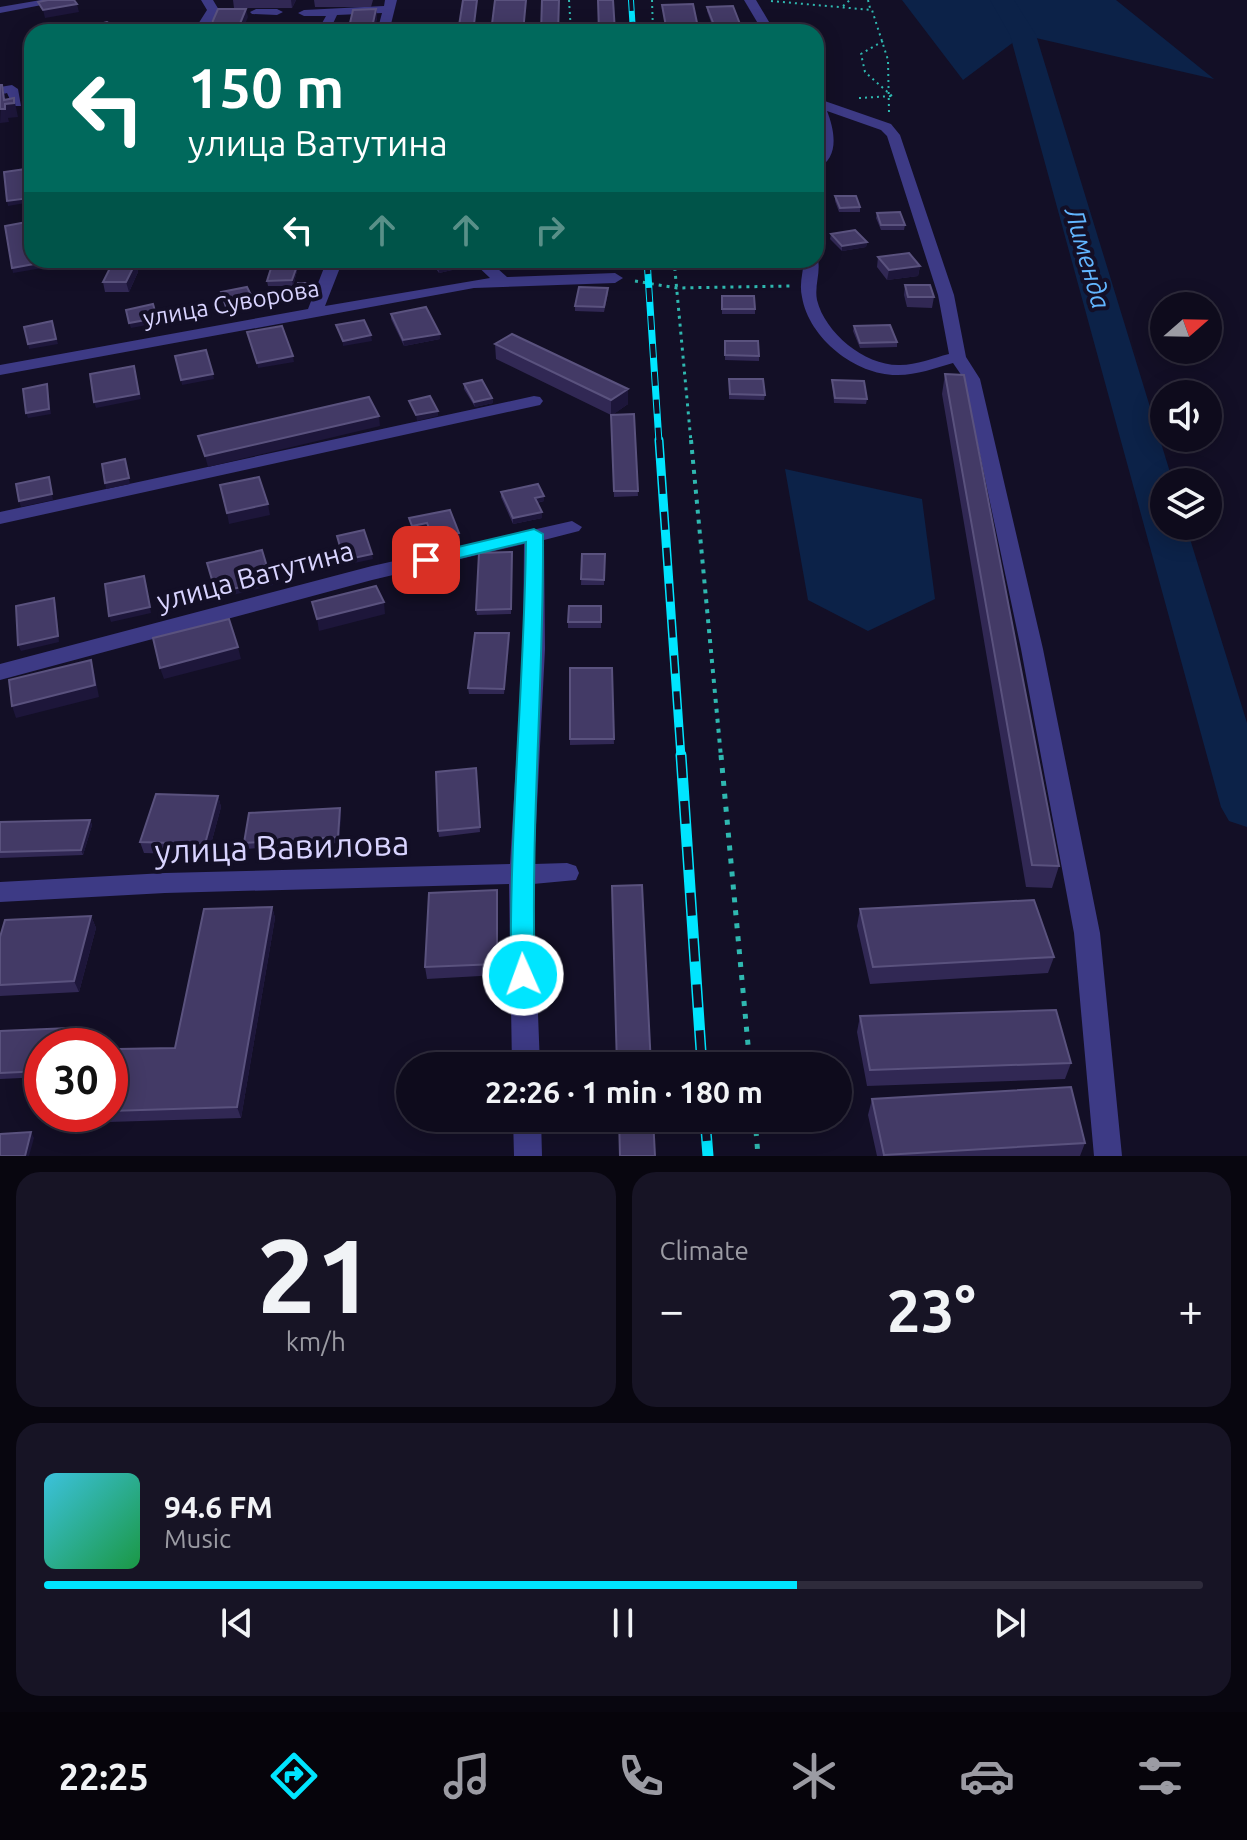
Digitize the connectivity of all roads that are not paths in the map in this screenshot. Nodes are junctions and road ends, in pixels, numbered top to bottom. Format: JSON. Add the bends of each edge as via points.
{"nodes":[{"id":1,"x":62,"y":0,"type":"edge"},
{"id":2,"x":207,"y":0,"type":"edge"},
{"id":3,"x":750,"y":0,"type":"edge"},
{"id":4,"x":389,"y":5,"type":"edge"},
{"id":5,"x":0,"y":10,"type":"edge"},
{"id":6,"x":256,"y":12,"type":"dead end"},
{"id":7,"x":277,"y":12,"type":"dead end"},
{"id":8,"x":333,"y":12,"type":"junction"},
{"id":9,"x":304,"y":13,"type":"dead end"},
{"id":10,"x":204,"y":24,"type":"edge"},
{"id":11,"x":327,"y":24,"type":"edge"},
{"id":12,"x":764,"y":24,"type":"edge"},
{"id":13,"x":0,"y":91,"type":"edge"},
{"id":14,"x":17,"y":103,"type":"edge"},
{"id":15,"x":824,"y":105,"type":"edge"},
{"id":16,"x":824,"y":120,"type":"edge"},
{"id":17,"x":824,"y":158,"type":"edge"},
{"id":18,"x":332,"y":268,"type":"edge"},
{"id":19,"x":488,"y":268,"type":"edge"},
{"id":20,"x":811,"y":268,"type":"edge"},
{"id":21,"x":615,"y":278,"type":"road end"},
{"id":22,"x":501,"y":280,"type":"junction"},
{"id":23,"x":315,"y":312,"type":"junction"},
{"id":24,"x":958,"y":357,"type":"junction"},
{"id":25,"x":0,"y":370,"type":"edge"},
{"id":26,"x":534,"y":401,"type":"dead end"},
{"id":27,"x":0,"y":518,"type":"edge"},
{"id":28,"x":572,"y":527,"type":"dead end"},
{"id":29,"x":534,"y":534,"type":"junction"},
{"id":30,"x":0,"y":672,"type":"edge"},
{"id":31,"x":521,"y":873,"type":"junction"},
{"id":32,"x":567,"y":873,"type":"dead end"},
{"id":33,"x":0,"y":892,"type":"edge"},
{"id":34,"x":526,"y":1052,"type":"edge"},
{"id":35,"x":527,"y":1132,"type":"edge"},
{"id":36,"x":528,"y":1156,"type":"edge"},
{"id":37,"x":1108,"y":1156,"type":"edge"}],
"edges":[{"from":1,"to":5,"type":"street"},
{"from":2,"to":10,"type":"street","via":[[213,10]]},
{"from":3,"to":12,"type":"street"},
{"from":4,"to":8,"type":"street"},
{"from":6,"to":7,"type":"street"},
{"from":8,"to":9,"type":"street"},
{"from":8,"to":11,"type":"street"},
{"from":13,"to":14,"type":"street","via":[[12,89]]},
{"from":15,"to":24,"type":"street","via":[[886,127],[893,135],[942,282]]},
{"from":16,"to":17,"type":"street","via":[[829,146]]},
{"from":18,"to":23,"type":"street"},
{"from":19,"to":22,"type":"street"},
{"from":20,"to":24,"type":"street","via":[[808,286],[824,332],[847,352],[890,370],[919,369]]},
{"from":21,"to":22,"type":"street","name":"улица Суворова"},
{"from":22,"to":23,"type":"street","name":"улица Суворова"},
{"from":23,"to":25,"type":"street","name":"улица Суворова"},
{"from":24,"to":37,"type":"street","via":[[972,379],[1087,933]]},
{"from":26,"to":27,"type":"street"},
{"from":28,"to":29,"type":"street","name":"улица Ватутина"},
{"from":29,"to":30,"type":"street","name":"улица Ватутина"},
{"from":29,"to":31,"type":"street","via":[[534,649]]},
{"from":31,"to":32,"type":"street","name":"улица Вавилова"},
{"from":31,"to":33,"type":"street","name":"улица Вавилова"},
{"from":31,"to":34,"type":"street"},
{"from":35,"to":36,"type":"street"}]}
